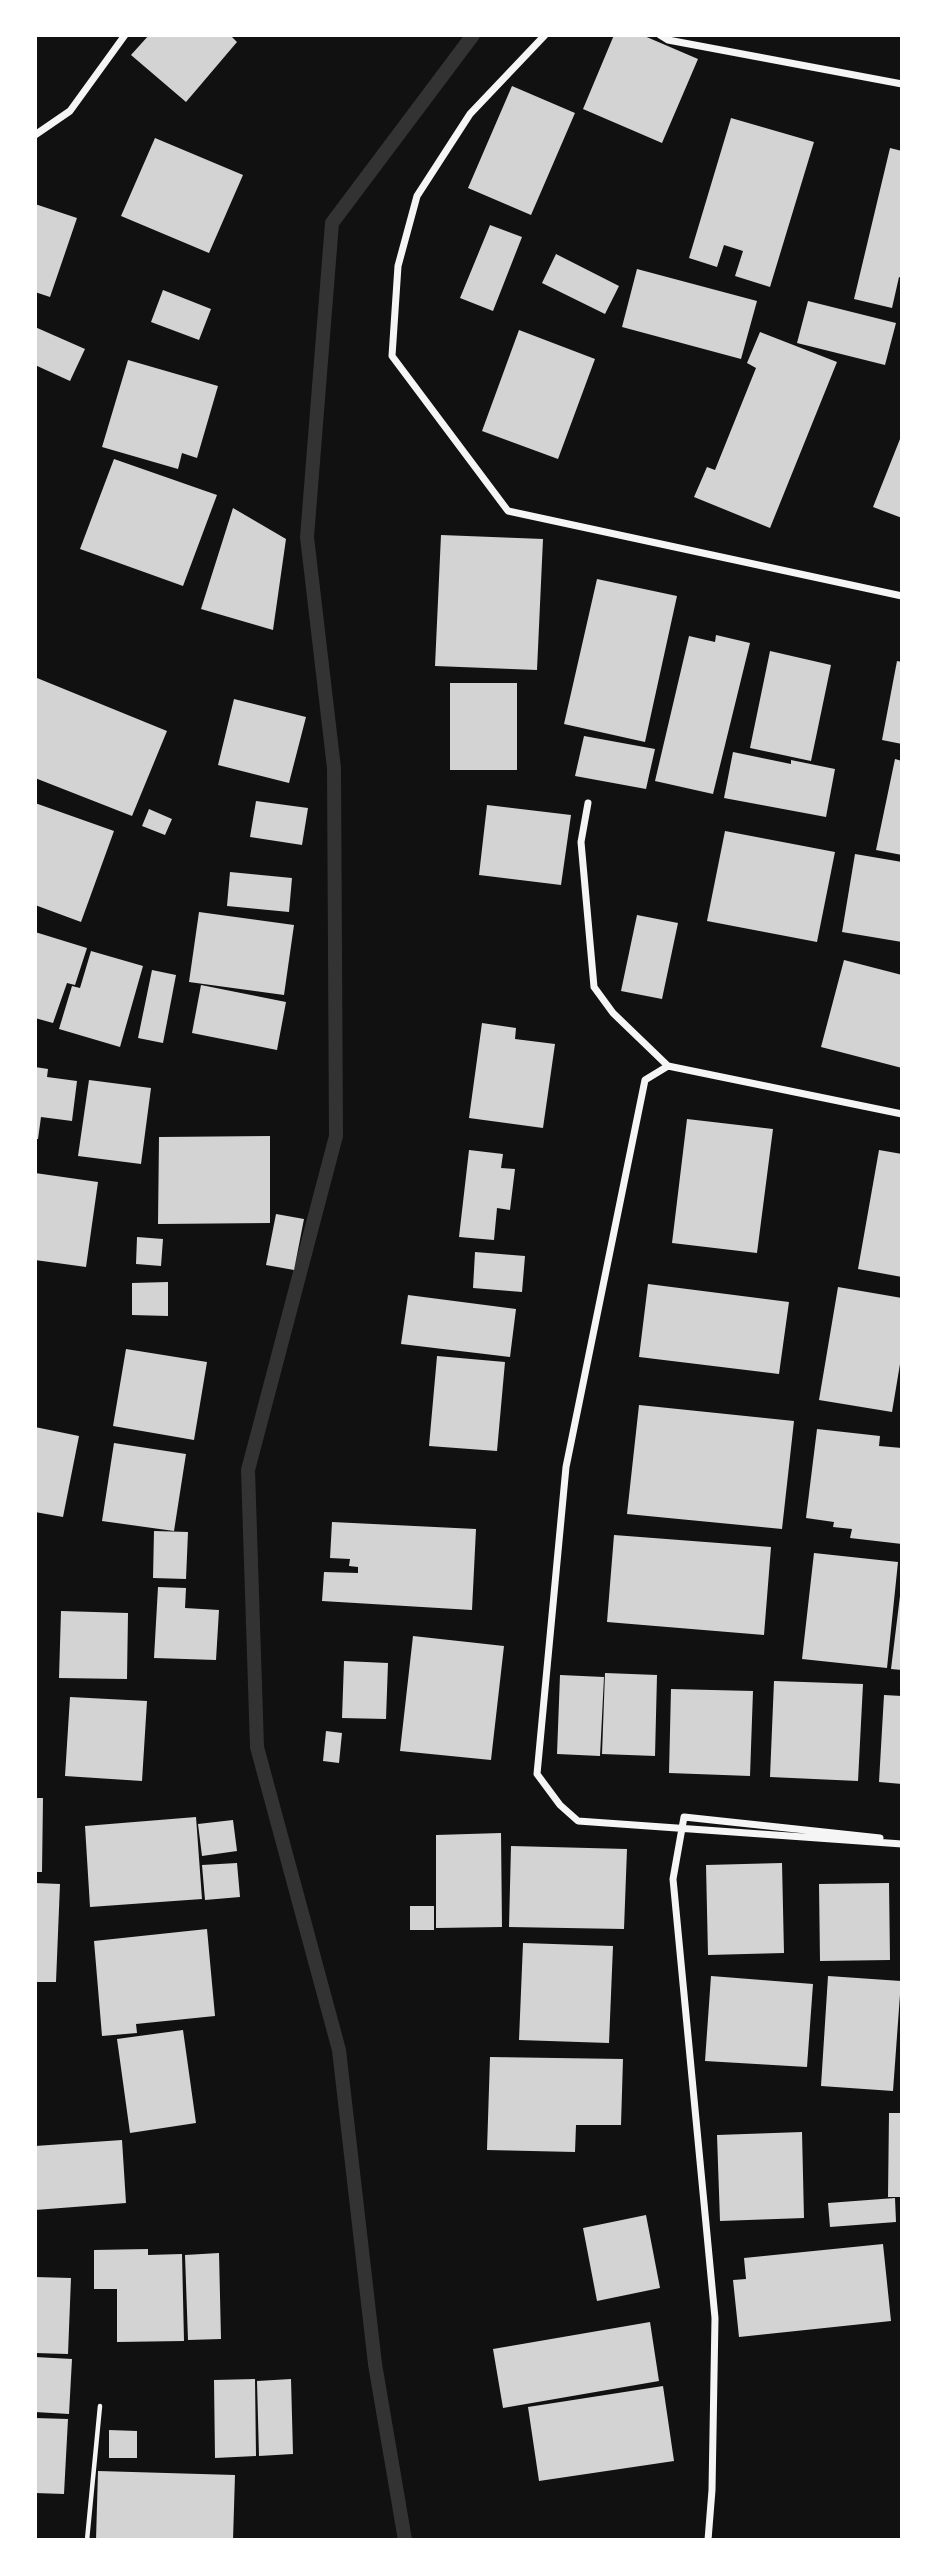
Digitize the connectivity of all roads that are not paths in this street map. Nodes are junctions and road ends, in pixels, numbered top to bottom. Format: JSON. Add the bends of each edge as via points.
{"nodes":[{"id":1,"x":125,"y":35,"type":"edge"},
{"id":2,"x":545,"y":35,"type":"edge"},
{"id":3,"x":660,"y":35,"type":"edge"},
{"id":4,"x":902,"y":84,"type":"edge"},
{"id":5,"x":35,"y":135,"type":"edge"},
{"id":6,"x":902,"y":596,"type":"edge"},
{"id":7,"x":588,"y":803,"type":"dead end"},
{"id":8,"x":668,"y":1066,"type":"junction"},
{"id":9,"x":902,"y":1114,"type":"edge"},
{"id":10,"x":902,"y":1842,"type":"edge"},
{"id":11,"x":708,"y":2540,"type":"edge"}],
"edges":[{"from":1,"to":5,"type":"street","via":[[70,111]]},
{"from":2,"to":6,"type":"street","via":[[470,114],[416,197],[398,266],[392,356],[508,512]]},
{"from":3,"to":4,"type":"street"},
{"from":7,"to":8,"type":"street","via":[[581,842],[594,987],[613,1013]]},
{"from":8,"to":9,"type":"street"},
{"from":8,"to":10,"type":"street","via":[[645,1080],[566,1467],[537,1774],[578,1821]]},
{"from":10,"to":11,"type":"street","via":[[684,1817],[673,1879],[715,2318]]}]}
